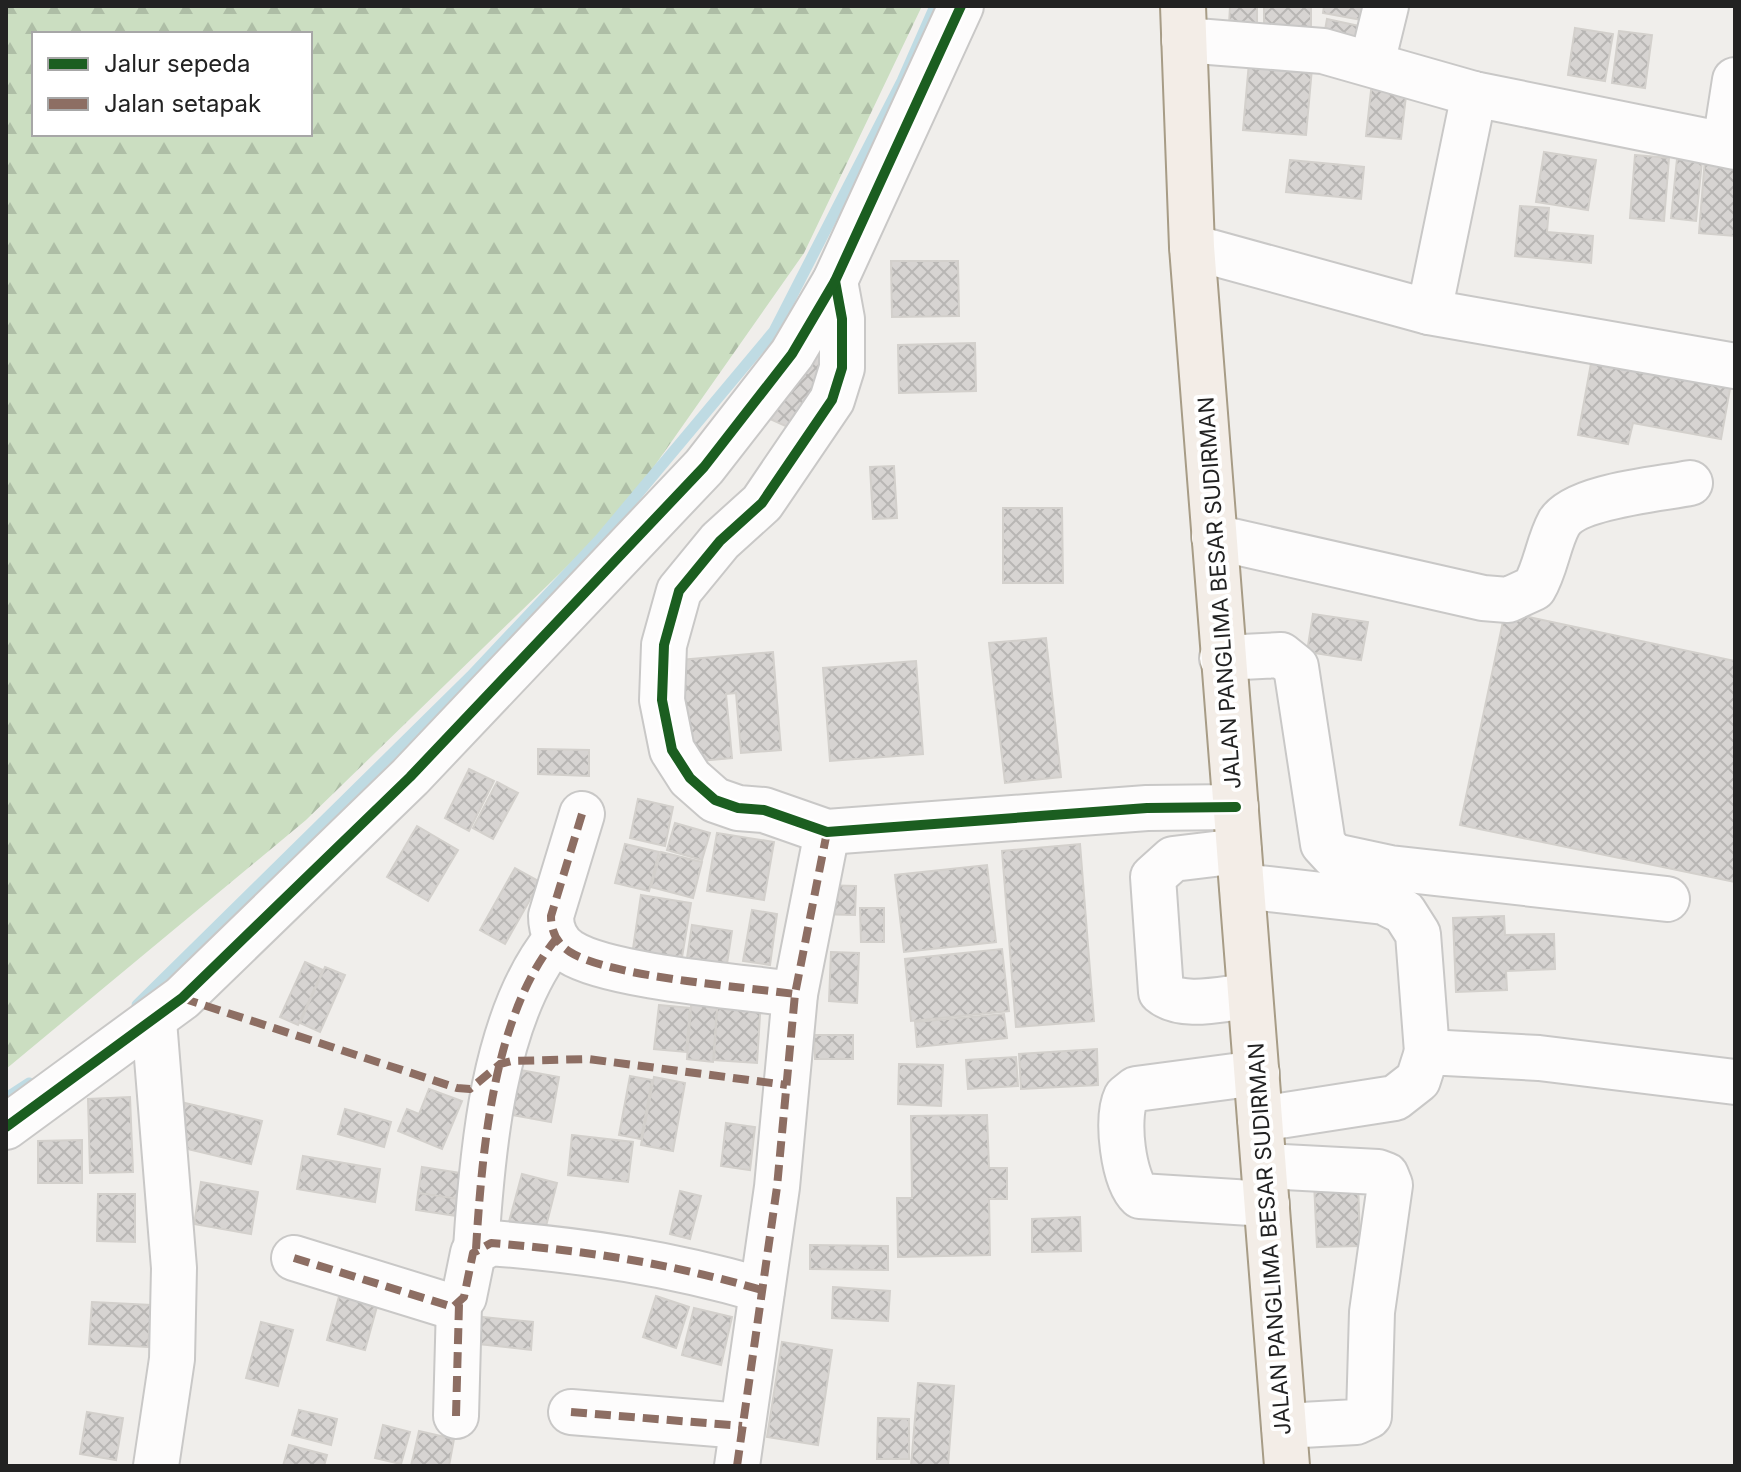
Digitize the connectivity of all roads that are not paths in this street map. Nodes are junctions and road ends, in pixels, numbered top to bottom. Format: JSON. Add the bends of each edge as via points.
{"nodes":[{"id":1,"x":961,"y":6,"type":"edge"},
{"id":2,"x":1386,"y":6,"type":"edge"},
{"id":3,"x":1183,"y":23,"type":"edge"},
{"id":4,"x":1372,"y":63,"type":"junction"},
{"id":5,"x":1735,"y":80,"type":"edge"},
{"id":6,"x":1474,"y":94,"type":"junction"},
{"id":7,"x":1730,"y":145,"type":"edge"},
{"id":8,"x":1192,"y":247,"type":"junction"},
{"id":9,"x":835,"y":281,"type":"junction"},
{"id":10,"x":1429,"y":312,"type":"junction"},
{"id":11,"x":1735,"y":366,"type":"edge"},
{"id":12,"x":1690,"y":483,"type":"dead end"},
{"id":13,"x":1214,"y":537,"type":"junction"},
{"id":14,"x":1222,"y":658,"type":"junction"},
{"id":15,"x":1236,"y":807,"type":"junction"},
{"id":16,"x":582,"y":814,"type":"dead end"},
{"id":17,"x":827,"y":832,"type":"junction"},
{"id":18,"x":1240,"y":869,"type":"junction"},
{"id":19,"x":1667,"y":899,"type":"dead end"},
{"id":20,"x":556,"y":939,"type":"junction"},
{"id":21,"x":795,"y":994,"type":"junction"},
{"id":22,"x":1250,"y":996,"type":"junction"},
{"id":23,"x":154,"y":1021,"type":"junction"},
{"id":24,"x":1427,"y":1052,"type":"junction"},
{"id":25,"x":1257,"y":1073,"type":"junction"},
{"id":26,"x":1735,"y":1082,"type":"edge"},
{"id":27,"x":1260,"y":1119,"type":"junction"},
{"id":28,"x":6,"y":1127,"type":"edge"},
{"id":29,"x":1265,"y":1185,"type":"junction"},
{"id":30,"x":476,"y":1249,"type":"junction"},
{"id":31,"x":294,"y":1258,"type":"dead end"},
{"id":32,"x":762,"y":1290,"type":"junction"},
{"id":33,"x":459,"y":1304,"type":"junction"},
{"id":34,"x":571,"y":1412,"type":"dead end"},
{"id":35,"x":456,"y":1416,"type":"dead end"},
{"id":36,"x":740,"y":1446,"type":"edge"},
{"id":37,"x":1286,"y":1446,"type":"edge"},
{"id":38,"x":156,"y":1466,"type":"edge"}],
"edges":[{"from":1,"to":9,"type":"street"},
{"from":2,"to":4,"type":"street"},
{"from":3,"to":4,"type":"street"},
{"from":3,"to":8,"type":"main road","name":"JALAN PANGLIMA BESAR SUDIRMAN"},
{"from":4,"to":6,"type":"street"},
{"from":5,"to":7,"type":"street"},
{"from":6,"to":7,"type":"street"},
{"from":6,"to":10,"type":"street"},
{"from":8,"to":10,"type":"street"},
{"from":8,"to":13,"type":"main road","name":"JALAN PANGLIMA BESAR SUDIRMAN"},
{"from":9,"to":17,"type":"street","via":[[842,368],[832,400],[762,503],[720,541],[679,591],[664,645],[662,700],[672,750],[690,778],[715,800]]},
{"from":9,"to":23,"type":"street","via":[[792,354],[652,525],[410,777]]},
{"from":10,"to":11,"type":"street"},
{"from":12,"to":13,"type":"street","via":[[1598,501],[1571,512],[1558,524],[1534,588],[1508,600]]},
{"from":13,"to":14,"type":"main road","name":"JALAN PANGLIMA BESAR SUDIRMAN"},
{"from":14,"to":15,"type":"main road","name":"JALAN PANGLIMA BESAR SUDIRMAN"},
{"from":14,"to":19,"type":"street","via":[[1281,655],[1296,667],[1321,838],[1334,856],[1390,868]]},
{"from":15,"to":17,"type":"street","via":[[1147,808]]},
{"from":15,"to":18,"type":"main road","name":"JALAN PANGLIMA BESAR SUDIRMAN"},
{"from":16,"to":20,"type":"street","via":[[551,916]]},
{"from":17,"to":21,"type":"street"},
{"from":18,"to":22,"type":"main road","name":"JALAN PANGLIMA BESAR SUDIRMAN"},
{"from":18,"to":22,"type":"street","via":[[1173,859],[1153,877],[1161,992],[1171,1000],[1189,1001]]},
{"from":18,"to":24,"type":"street","via":[[1384,902],[1404,912],[1418,934]]},
{"from":20,"to":21,"type":"street","via":[[595,964]]},
{"from":20,"to":30,"type":"street","via":[[522,994],[504,1042]]},
{"from":21,"to":32,"type":"street"},
{"from":22,"to":25,"type":"main road","name":"JALAN PANGLIMA BESAR SUDIRMAN"},
{"from":23,"to":28,"type":"street"},
{"from":23,"to":38,"type":"street","via":[[174,1268],[172,1359]]},
{"from":24,"to":26,"type":"street","via":[[1539,1058]]},
{"from":24,"to":27,"type":"street","via":[[1418,1080],[1395,1098]]},
{"from":25,"to":27,"type":"main road","name":"JALAN PANGLIMA BESAR SUDIRMAN"},
{"from":25,"to":29,"type":"street","via":[[1136,1089],[1126,1097],[1122,1117],[1128,1177],[1140,1196]]},
{"from":27,"to":29,"type":"main road","name":"JALAN PANGLIMA BESAR SUDIRMAN"},
{"from":29,"to":37,"type":"main road","name":"JALAN PANGLIMA BESAR SUDIRMAN"},
{"from":29,"to":37,"type":"street","via":[[1378,1172],[1390,1185],[1372,1312],[1369,1416]]},
{"from":30,"to":32,"type":"street","via":[[491,1243],[626,1256]]},
{"from":30,"to":33,"type":"street"},
{"from":31,"to":33,"type":"street","via":[[453,1307]]},
{"from":32,"to":36,"type":"street"},
{"from":33,"to":35,"type":"street"},
{"from":34,"to":36,"type":"street"}]}
